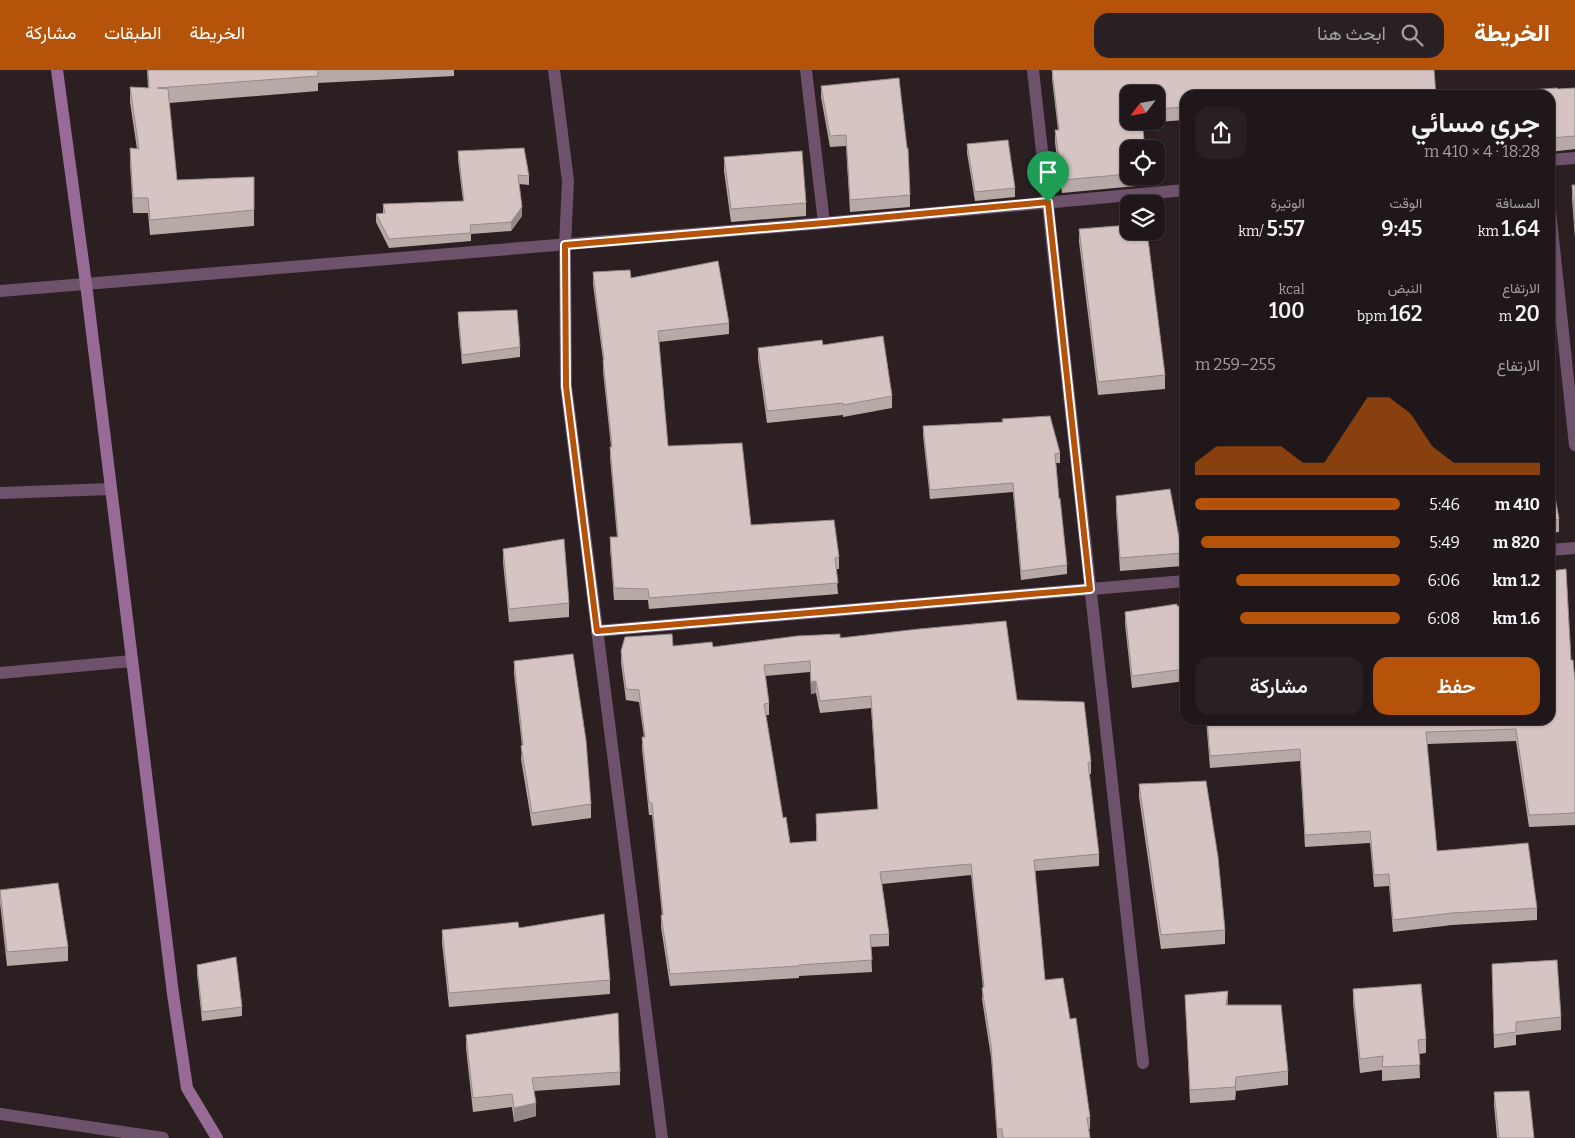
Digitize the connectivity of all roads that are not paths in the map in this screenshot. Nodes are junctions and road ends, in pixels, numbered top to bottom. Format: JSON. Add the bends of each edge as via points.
{"nodes":[{"id":1,"x":57,"y":70,"type":"edge"},
{"id":2,"x":554,"y":70,"type":"edge"},
{"id":3,"x":806,"y":70,"type":"edge"},
{"id":4,"x":1033,"y":70,"type":"edge"},
{"id":5,"x":1575,"y":158,"type":"edge"},
{"id":6,"x":1555,"y":160,"type":"edge"},
{"id":7,"x":1180,"y":190,"type":"edge"},
{"id":8,"x":1048,"y":202,"type":"junction"},
{"id":9,"x":824,"y":223,"type":"junction"},
{"id":10,"x":565,"y":245,"type":"junction"},
{"id":11,"x":1555,"y":258,"type":"edge"},
{"id":12,"x":86,"y":284,"type":"junction"},
{"id":13,"x":0,"y":291,"type":"edge"},
{"id":14,"x":1575,"y":445,"type":"edge"},
{"id":15,"x":111,"y":489,"type":"junction"},
{"id":16,"x":0,"y":493,"type":"edge"},
{"id":17,"x":1575,"y":548,"type":"edge"},
{"id":18,"x":1555,"y":550,"type":"edge"},
{"id":19,"x":1180,"y":581,"type":"edge"},
{"id":20,"x":1090,"y":589,"type":"junction"},
{"id":21,"x":597,"y":631,"type":"junction"},
{"id":22,"x":132,"y":661,"type":"junction"},
{"id":23,"x":0,"y":673,"type":"edge"},
{"id":24,"x":1143,"y":1063,"type":"dead end"},
{"id":25,"x":0,"y":1114,"type":"edge"},
{"id":26,"x":163,"y":1138,"type":"edge"},
{"id":27,"x":217,"y":1138,"type":"edge"},
{"id":28,"x":662,"y":1138,"type":"edge"}],
"edges":[{"from":1,"to":12,"type":"street"},
{"from":2,"to":10,"type":"street","via":[[568,181]]},
{"from":3,"to":9,"type":"street"},
{"from":4,"to":8,"type":"street"},
{"from":5,"to":6,"type":"street"},
{"from":7,"to":8,"type":"street"},
{"from":8,"to":9,"type":"street"},
{"from":8,"to":20,"type":"street"},
{"from":9,"to":10,"type":"street"},
{"from":10,"to":12,"type":"street"},
{"from":10,"to":21,"type":"street","via":[[566,386]]},
{"from":11,"to":14,"type":"street"},
{"from":12,"to":13,"type":"street"},
{"from":12,"to":15,"type":"street"},
{"from":15,"to":16,"type":"street"},
{"from":15,"to":22,"type":"street"},
{"from":17,"to":18,"type":"street"},
{"from":19,"to":20,"type":"street"},
{"from":20,"to":21,"type":"street"},
{"from":20,"to":24,"type":"street"},
{"from":21,"to":28,"type":"street"},
{"from":22,"to":23,"type":"street"},
{"from":22,"to":27,"type":"street","via":[[187,1088]]},
{"from":25,"to":26,"type":"street"}]}
